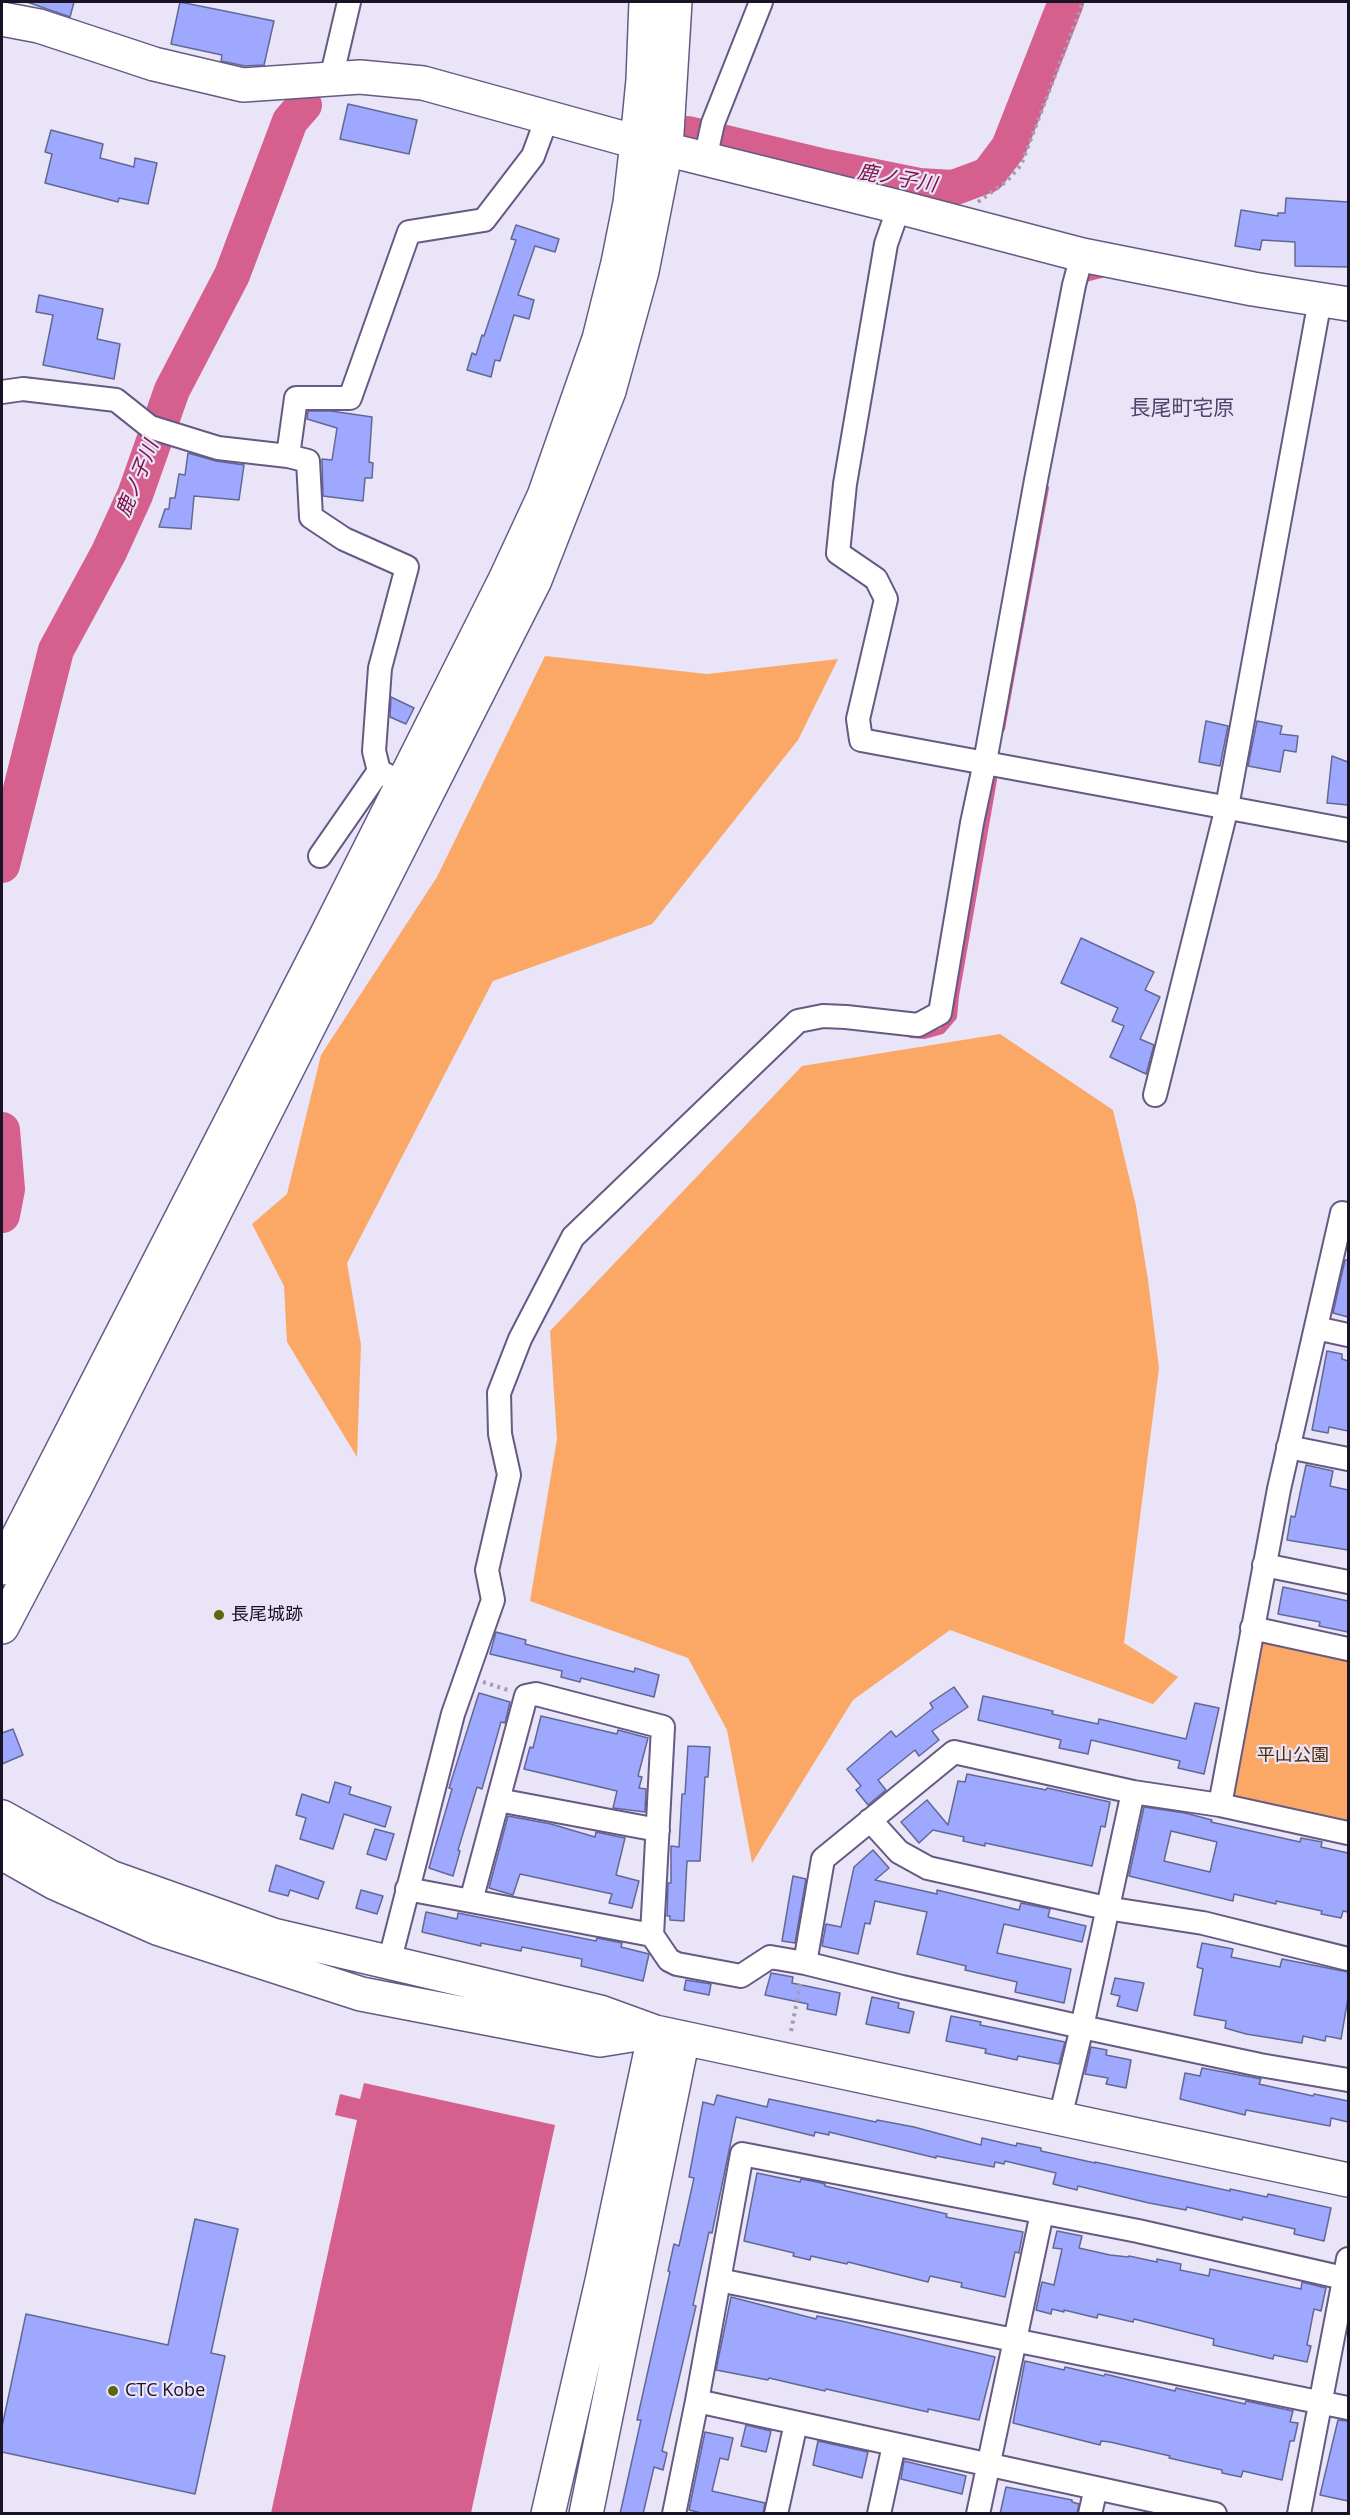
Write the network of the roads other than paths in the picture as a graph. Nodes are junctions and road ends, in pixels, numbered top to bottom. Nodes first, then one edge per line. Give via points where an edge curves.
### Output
1 (349, 2) edge
2 (646, 2) edge
3 (675, 2) edge
4 (761, 2) edge
5 (2, 19) edge
6 (331, 79) junction
7 (547, 118) junction
8 (652, 145) junction
9 (706, 152) junction
10 (899, 207) junction
11 (1082, 255) junction
12 (1334, 302) edge
13 (2, 392) edge
14 (288, 456) junction
15 (985, 762) junction
16 (402, 783) junction
17 (1227, 807) junction
18 (1348, 830) edge
19 (320, 856) dead end
20 (1155, 1095) dead end
21 (1348, 1214) edge
22 (1316, 1328) junction
23 (1348, 1335) edge
24 (1288, 1447) junction
25 (1348, 1459) edge
26 (1264, 1565) junction
27 (2, 1568) edge
28 (1348, 1582) edge
29 (2, 1627) edge
30 (1252, 1628) junction
31 (1348, 1648) edge
32 (1133, 1792) junction
33 (498, 1800) junction
34 (1220, 1805) junction
35 (2, 1817) edge
36 (870, 1820) junction
37 (658, 1830) junction
38 (1348, 1833) edge
39 (2, 1853) edge
40 (407, 1889) junction
41 (471, 1901) junction
42 (1106, 1908) junction
43 (652, 1935) junction
44 (1348, 1959) edge
45 (389, 1963) junction
46 (805, 1963) junction
47 (1082, 2027) junction
48 (669, 2035) junction
49 (1348, 2080) edge
50 (1060, 2118) junction
51 (1348, 2180) edge
52 (1042, 2213) junction
53 (1347, 2272) edge
54 (719, 2280) junction
55 (1014, 2340) junction
56 (697, 2401) junction
57 (1320, 2402) junction
58 (1348, 2408) edge
59 (796, 2423) junction
60 (894, 2445) junction
61 (987, 2465) junction
62 (1095, 2488) junction
63 (1200, 2512) edge
64 (548, 2514) edge
65 (586, 2514) edge
66 (674, 2514) edge
67 (776, 2514) edge
68 (879, 2514) edge
69 (978, 2514) edge
70 (1090, 2514) edge
71 (1299, 2514) edge

1 - 6 street
2 - 8 street
3 - 8 street
4 - 9 street via 712,123
5 - 6 street via 39,26 154,64 243,85
6 - 7 street via 360,77 423,83
7 - 8 street
7 - 14 street via 533,156 484,220 409,232 350,398 296,398
8 - 9 street
8 - 16 street via 630,203 599,339 544,496
9 - 10 street
10 - 11 street
10 - 15 street via 886,244 844,484 838,553 876,579 886,599 858,719 861,740
11 - 12 street
11 - 15 street
12 - 17 street
13 - 14 street via 23,389 116,400 150,427 218,448
14 - 16 street via 308,461 311,517 344,539 406,567 380,668 374,751
15 - 17 street
15 - 40 street via 939,1013 918,1025 835,1016 798,1021 573,1237 520,1339 499,1394 500,1434 509,1474 487,1570 493,1599 453,1714
16 - 19 street
16 - 27 street
16 - 29 street via 79,1480
17 - 18 street
17 - 20 street
21 - 22 street via 1342,1213
22 - 23 street
22 - 24 street
24 - 25 street
24 - 26 street
26 - 28 street
26 - 30 street
30 - 31 street
30 - 34 street
32 - 34 street
32 - 36 street via 954,1752
32 - 42 street
33 - 37 street
33 - 37 street via 526,1696 536,1694 663,1727
33 - 41 street
34 - 38 street
35 - 45 street via 110,1877 273,1935
36 - 42 street via 900,1852 928,1868
36 - 46 street via 823,1859
37 - 43 street
39 - 48 street via 55,1883 158,1928 361,1994 600,2040
40 - 41 street
40 - 45 street
41 - 43 street
42 - 44 street via 1203,1923
42 - 47 street
43 - 46 street via 677,1965 741,1977 770,1957
45 - 48 street via 600,2012
46 - 47 street
47 - 49 street
47 - 50 street
48 - 50 street
48 - 64 street via 602,2281
48 - 65 street
50 - 51 street
52 - 53 street
52 - 54 street via 742,2154
52 - 55 street
53 - 57 street
54 - 55 street
54 - 56 street
55 - 57 street
55 - 61 street
56 - 59 street
56 - 66 street
57 - 58 street
57 - 71 street
59 - 60 street
59 - 67 street
60 - 61 street
60 - 68 street
61 - 62 street
61 - 69 street
62 - 63 street
62 - 70 street

